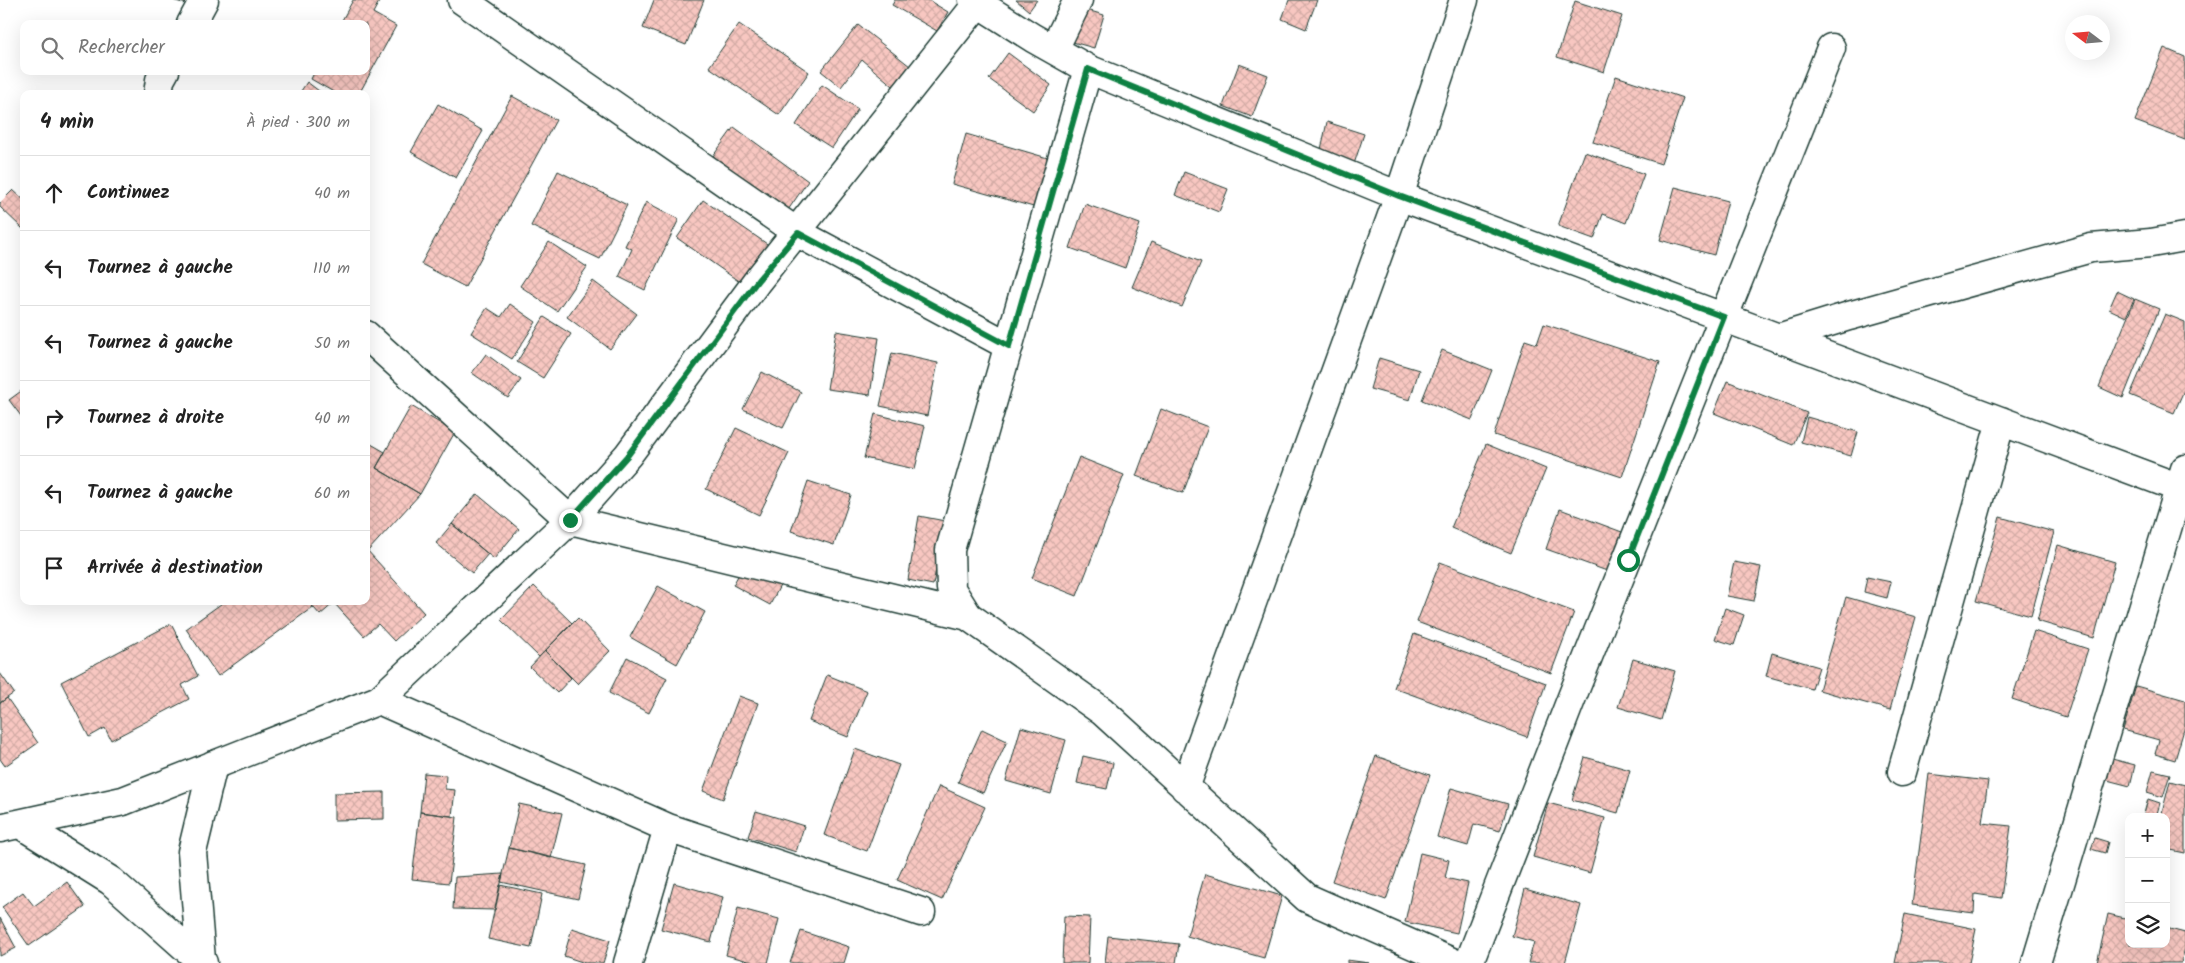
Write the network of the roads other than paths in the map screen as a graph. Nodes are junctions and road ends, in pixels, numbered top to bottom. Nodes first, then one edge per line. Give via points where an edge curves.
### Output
1 (204, 0) edge
2 (462, 0) edge
3 (1078, 0) edge
4 (1464, 0) edge
5 (976, 2) edge
6 (193, 20) edge
7 (1831, 48) dead end
8 (1054, 50) junction
9 (1088, 69) junction
10 (163, 75) edge
11 (159, 90) edge
12 (1399, 196) junction
13 (798, 233) junction
14 (2185, 237) edge
15 (1724, 317) junction
16 (1778, 338) junction
17 (370, 339) edge
18 (1009, 346) junction
19 (2002, 421) junction
20 (2183, 482) edge
21 (570, 520) junction
22 (968, 616) junction
23 (379, 700) junction
24 (213, 765) junction
25 (1902, 772) dead end
26 (1185, 788) junction
27 (10, 826) edge
28 (668, 828) junction
29 (921, 912) dead end
30 (202, 961) edge
31 (628, 963) edge
32 (1454, 963) edge
33 (1469, 963) edge
34 (2036, 963) edge

1 - 6 street
2 - 13 street
3 - 8 street
4 - 12 street
5 - 8 street
5 - 13 street
7 - 15 street
8 - 9 street
9 - 12 street
9 - 18 street
10 - 11 street
12 - 15 street
12 - 26 street
13 - 18 street
13 - 21 street via 758,280 628,455
14 - 16 street via 2091,248
15 - 16 street
15 - 33 street
16 - 19 street
17 - 21 street
18 - 22 street via 950,550 950,589
19 - 20 street
19 - 25 street
20 - 34 street
21 - 22 street
21 - 23 street
22 - 26 street via 1102,711
23 - 24 street
23 - 28 street
24 - 27 street via 123,802
24 - 30 street via 192,852
26 - 32 street via 1307,898
27 - 30 street via 111,881
28 - 29 street
28 - 31 street

